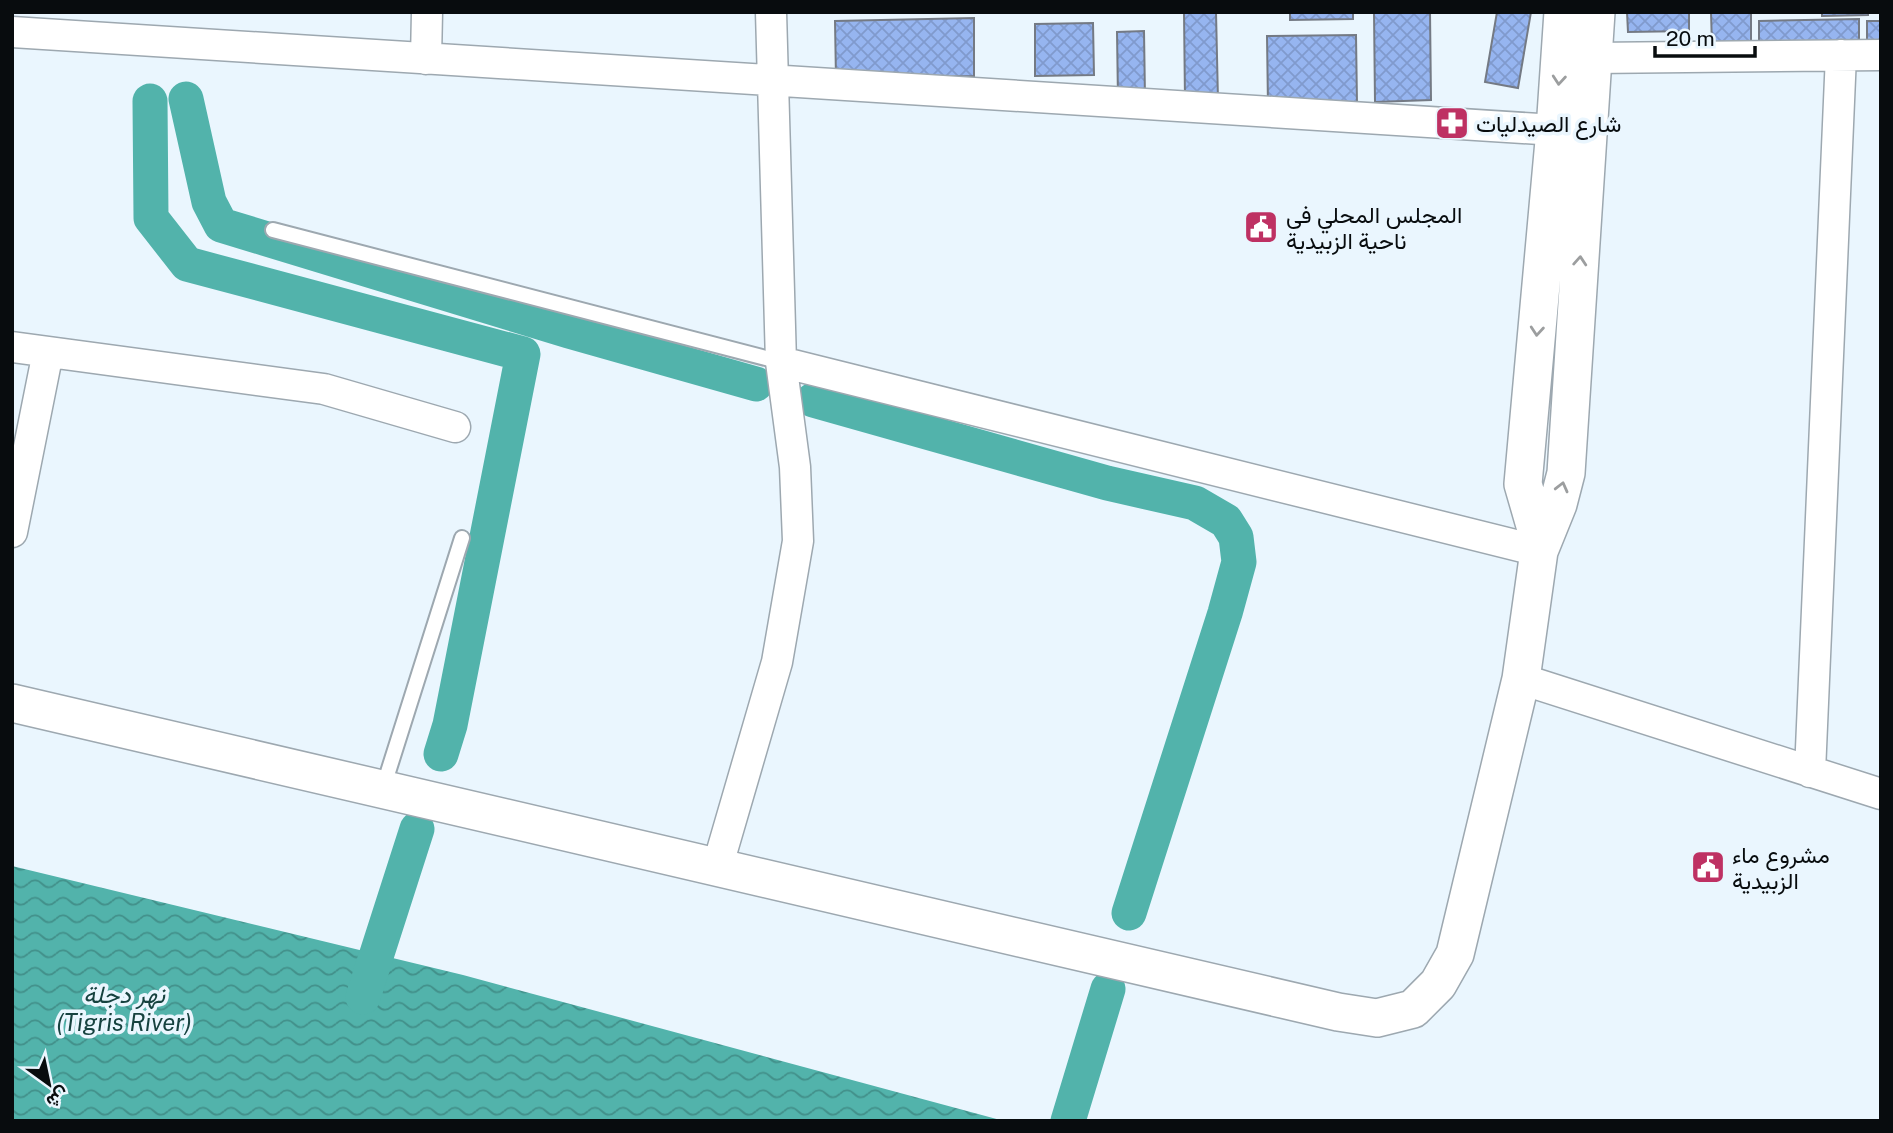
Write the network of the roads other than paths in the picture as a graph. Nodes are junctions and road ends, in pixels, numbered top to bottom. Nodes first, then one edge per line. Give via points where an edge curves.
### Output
1 (427, 12) edge
2 (771, 12) edge
3 (1563, 12) edge
4 (1596, 12) edge
5 (12, 32) edge
6 (1841, 55) junction
7 (1881, 55) edge
8 (426, 58) junction
9 (1593, 58) junction
10 (774, 80) junction
11 (1555, 130) junction
12 (273, 230) dead end
13 (12, 347) edge
14 (48, 352) junction
15 (780, 362) junction
16 (456, 427) dead end
17 (12, 533) edge
18 (462, 538) dead end
19 (1539, 551) junction
20 (1521, 679) junction
21 (12, 704) edge
22 (1810, 772) junction
23 (383, 790) junction
24 (1881, 794) edge
25 (718, 868) junction

1 - 8 street
2 - 10 street
3 -> 11 street
4 - 9 street
5 - 8 street
6 - 7 street
6 - 9 street
6 - 22 street
8 - 10 street
19 -> 9 street via 1566,472
10 - 11 street
10 - 15 street
11 -> 19 street via 1523,484
12 - 15 lane
13 - 14 street
14 - 16 street via 324,389
14 - 17 street
15 - 19 street
15 - 25 street via 795,467 799,541 777,662
18 - 23 lane
19 - 20 street
20 - 22 street
20 - 25 street via 1455,954 1438,984 1413,1009 1377,1018
21 - 23 street
22 - 24 street
23 - 25 street

